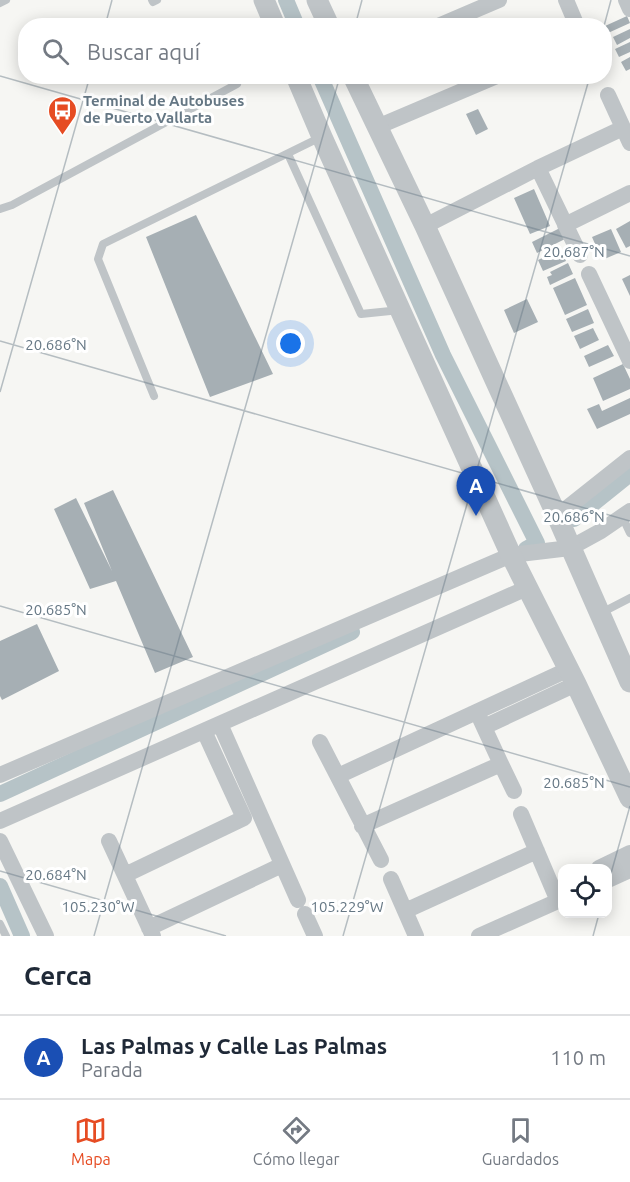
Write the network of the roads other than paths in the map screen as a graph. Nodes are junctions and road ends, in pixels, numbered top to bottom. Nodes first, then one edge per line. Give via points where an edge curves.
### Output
1 (6, 0) edge
2 (152, 0) edge
3 (157, 0) edge
4 (264, 0) edge
5 (317, 0) edge
6 (499, 0) edge
7 (566, 0) edge
8 (626, 0) edge
9 (0, 3) edge
10 (630, 9) edge
11 (272, 18) edge
12 (325, 18) edge
13 (471, 18) edge
14 (574, 18) edge
15 (237, 84) dead end
16 (299, 84) edge
17 (357, 84) edge
18 (477, 84) edge
19 (608, 95) dead end
20 (376, 127) junction
21 (626, 136) edge
22 (322, 137) junction
23 (288, 154) junction
24 (538, 168) junction
25 (630, 194) edge
26 (0, 210) edge
27 (565, 225) junction
28 (425, 226) junction
29 (580, 255) dead end
30 (589, 274) dead end
31 (400, 310) junction
32 (630, 362) edge
33 (154, 396) dead end
34 (630, 458) edge
35 (626, 513) edge
36 (557, 516) junction
37 (630, 533) edge
38 (570, 548) junction
39 (511, 555) junction
40 (527, 588) junction
41 (630, 598) edge
42 (600, 614) junction
43 (572, 677) junction
44 (630, 682) edge
45 (481, 719) junction
46 (212, 727) junction
47 (320, 742) dead end
48 (501, 764) junction
49 (0, 775) edge
50 (339, 776) junction
51 (514, 791) dead end
52 (630, 798) edge
53 (521, 814) dead end
54 (0, 822) edge
55 (362, 826) junction
56 (0, 841) edge
57 (109, 841) dead end
58 (537, 851) junction
59 (630, 853) edge
60 (381, 860) dead end
61 (607, 864) edge
62 (282, 865) junction
63 (630, 870) edge
64 (124, 875) junction
65 (612, 878) edge
66 (391, 879) dead end
67 (558, 892) edge
68 (558, 895) edge
69 (405, 911) junction
70 (0, 924) edge
71 (151, 932) edge
72 (6, 936) edge
73 (46, 936) edge
74 (315, 936) edge
75 (416, 936) edge
76 (479, 936) edge

1 - 9 lane
2 - 3 lane
4 - 11 street
5 - 12 street
6 - 13 street
7 - 14 street
8 - 10 street
15 - 26 lane
16 - 22 street
17 - 20 street
18 - 20 street
19 - 21 street
20 - 28 street
21 - 24 street
22 - 23 lane
22 - 31 street
23 - 31 lane via 361,314
23 - 33 lane via 103,244 98,259
24 - 27 street
24 - 28 street
25 - 27 street
27 - 29 street
28 - 36 street
30 - 32 street
31 - 39 street
34 - 36 street
35 - 37 lane
35 - 38 street
36 - 38 street
38 - 39 street
38 - 42 street
39 - 40 street
39 - 49 street
40 - 43 street
40 - 46 street
41 - 42 lane
42 - 44 street
43 - 45 street
43 - 52 street
45 - 48 street
45 - 50 street
46 - 54 street
46 - 62 street
46 - 64 street via 244,818
47 - 50 street
48 - 51 street
48 - 55 street
50 - 55 street
53 - 58 street
55 - 60 street
56 - 73 street
57 - 64 street
58 - 67 street
58 - 69 street
59 - 61 street
62 - 71 street
62 - 74 street
63 - 65 street
64 - 71 street
66 - 69 street
68 - 76 street
69 - 75 street
70 - 72 lane

